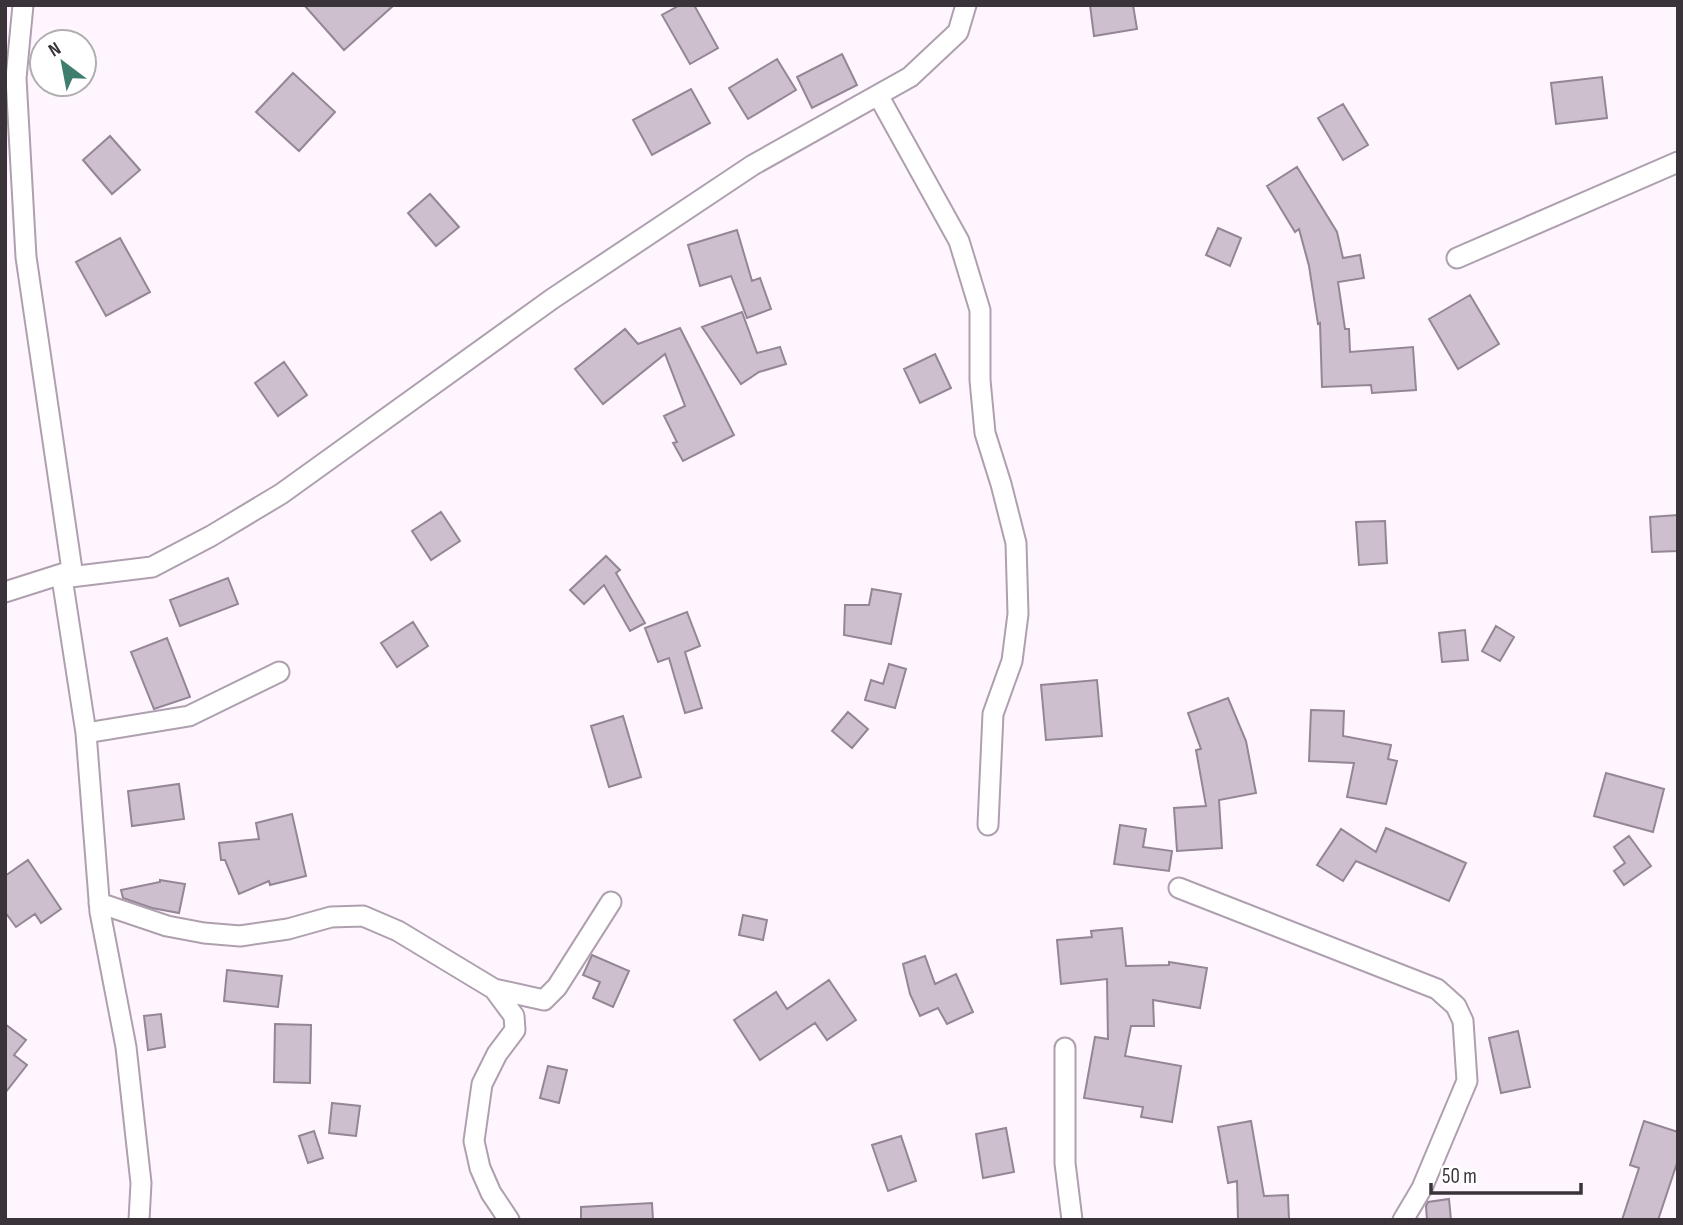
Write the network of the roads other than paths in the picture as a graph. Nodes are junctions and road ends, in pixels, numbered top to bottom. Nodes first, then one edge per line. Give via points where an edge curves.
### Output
1 (23, 5) edge
2 (966, 5) edge
3 (878, 95) junction
4 (1678, 162) edge
5 (1457, 258) dead end
6 (67, 574) junction
7 (5, 592) edge
8 (279, 673) dead end
9 (86, 733) junction
10 (988, 825) dead end
11 (1179, 888) dead end
12 (611, 902) dead end
13 (99, 903) junction
14 (494, 989) junction
15 (1065, 1048) dead end
16 (139, 1220) edge
17 (509, 1220) edge
18 (1072, 1220) edge
19 (1403, 1220) edge

1 - 6 street via 16,78 26,257
2 - 3 street via 958,32 910,77
3 - 6 street via 752,165 552,299 281,494 211,536 152,567
3 - 10 street via 959,241 980,310 985,433 1016,543 1018,614 1012,661 993,714
4 - 5 street
6 - 7 street
6 - 9 street
8 - 9 street via 189,716
9 - 13 street
11 - 19 street via 1437,989 1456,1006 1463,1021 1467,1081 1422,1188
12 - 14 street via 557,988 544,1000
13 - 14 street via 167,926 240,936 331,917 363,916 398,931
13 - 16 street via 126,1047 141,1183
14 - 17 street via 514,1016 515,1030 496,1054 482,1084 474,1141 491,1193
15 - 18 street via 1064,1136

